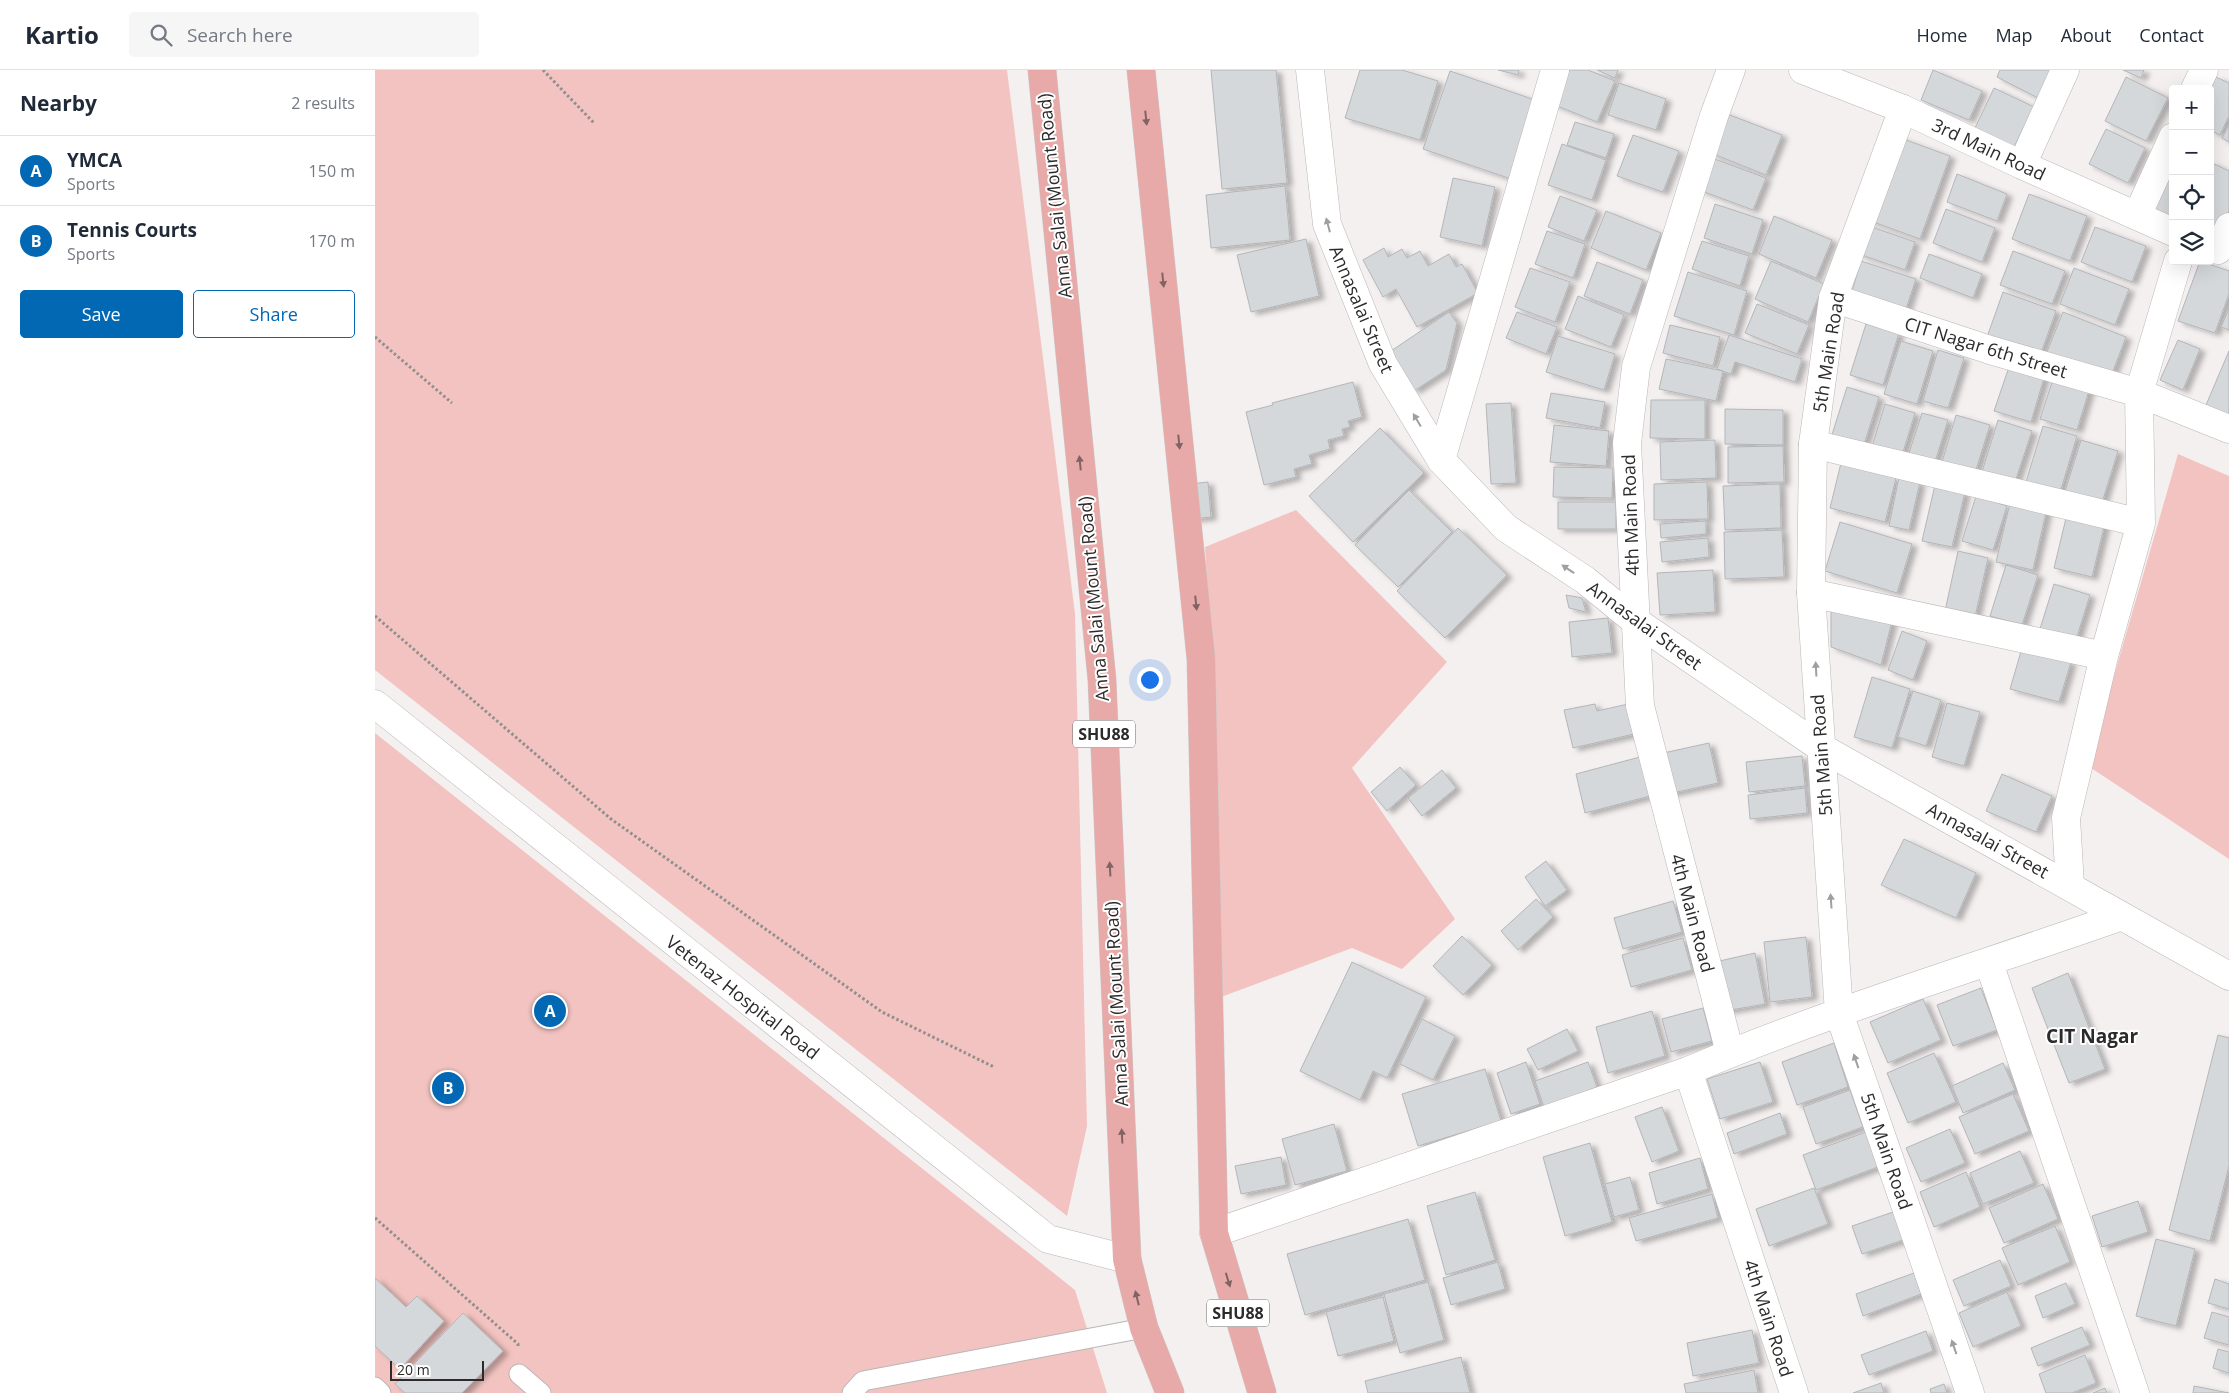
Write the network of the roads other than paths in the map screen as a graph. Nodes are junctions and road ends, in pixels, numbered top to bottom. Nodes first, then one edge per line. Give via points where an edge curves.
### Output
1 (1042, 70) edge
2 (1141, 70) edge
3 (1309, 70) edge
4 (1555, 70) edge
5 (1731, 70) edge
6 (1803, 70) edge
7 (2065, 70) edge
8 (2204, 70) edge
9 (2197, 85) edge
10 (1903, 108) junction
11 (2169, 147) edge
12 (2022, 165) junction
13 (2137, 216) junction
14 (2169, 230) edge
15 (2177, 265) edge
16 (1833, 298) junction
17 (2139, 393) junction
18 (2229, 429) edge
19 (1813, 444) junction
20 (1441, 460) junction
21 (2141, 523) junction
22 (1811, 593) junction
23 (1634, 620) junction
24 (2104, 656) junction
25 (375, 704) edge
26 (1820, 747) junction
27 (2070, 886) junction
28 (2122, 916) junction
29 (1989, 963) junction
30 (2229, 976) edge
31 (1839, 1013) junction
32 (1729, 1054) junction
33 (1688, 1071) junction
34 (1214, 1234) junction
35 (1127, 1259) junction
36 (1144, 1328) junction
37 (519, 1374) road end
38 (375, 1387) edge
39 (381, 1393) edge
40 (541, 1393) edge
41 (852, 1393) edge
42 (1170, 1393) edge
43 (1262, 1393) edge
44 (1794, 1393) edge
45 (1970, 1393) edge
46 (2135, 1393) edge

35 -> 1 main road, Anna Salai (Mount Road) / SHU88 via 1101,680
2 -> 34 main road, SHU88 via 1201,659
20 -> 3 street, Annasalai Street via 1383,364 1327,224
4 - 20 street
5 - 23 street, 4th Main Road via 1636,367 1627,443
6 - 10 street, 3rd Main Road
7 - 12 street
8 - 9 street
10 - 12 street, 3rd Main Road
10 - 16 street, 5th Main Road
11 - 13 street
12 - 13 street, 3rd Main Road
13 - 14 street, 3rd Main Road
15 - 17 street
16 - 17 street, CIT Nagar 6th Street via 1990,350
16 - 19 street, 5th Main Road
17 - 18 street, CIT Nagar 6th Street
17 - 21 street
19 - 21 street
19 - 22 street, 5th Main Road
23 -> 20 street, Annasalai Street via 1585,580 1506,528
21 - 24 street
22 - 24 street
26 -> 22 street, 5th Main Road
23 - 26 street, Annasalai Street
23 - 32 street, 4th Main Road via 1639,706
24 - 27 street via 2066,818
25 - 35 street, Vetenaz Hospital Road via 1048,1239
26 - 27 street, Annasalai Street
31 -> 26 street, 5th Main Road
27 - 28 street, Annasalai Street
28 - 29 street
28 - 30 street, Annasalai Street
29 - 31 street
29 - 46 street
31 - 32 street
45 -> 31 street, 5th Main Road
32 - 33 street
33 - 34 street
33 - 44 street, 4th Main Road
34 -> 43 main road, SHU88
36 -> 35 main road, Anna Salai (Mount Road) / SHU88
36 - 41 lane via 863,1381
36 - 42 main road, Anna Salai (Mount Road) / SHU88
37 - 40 lane
38 - 39 lane

